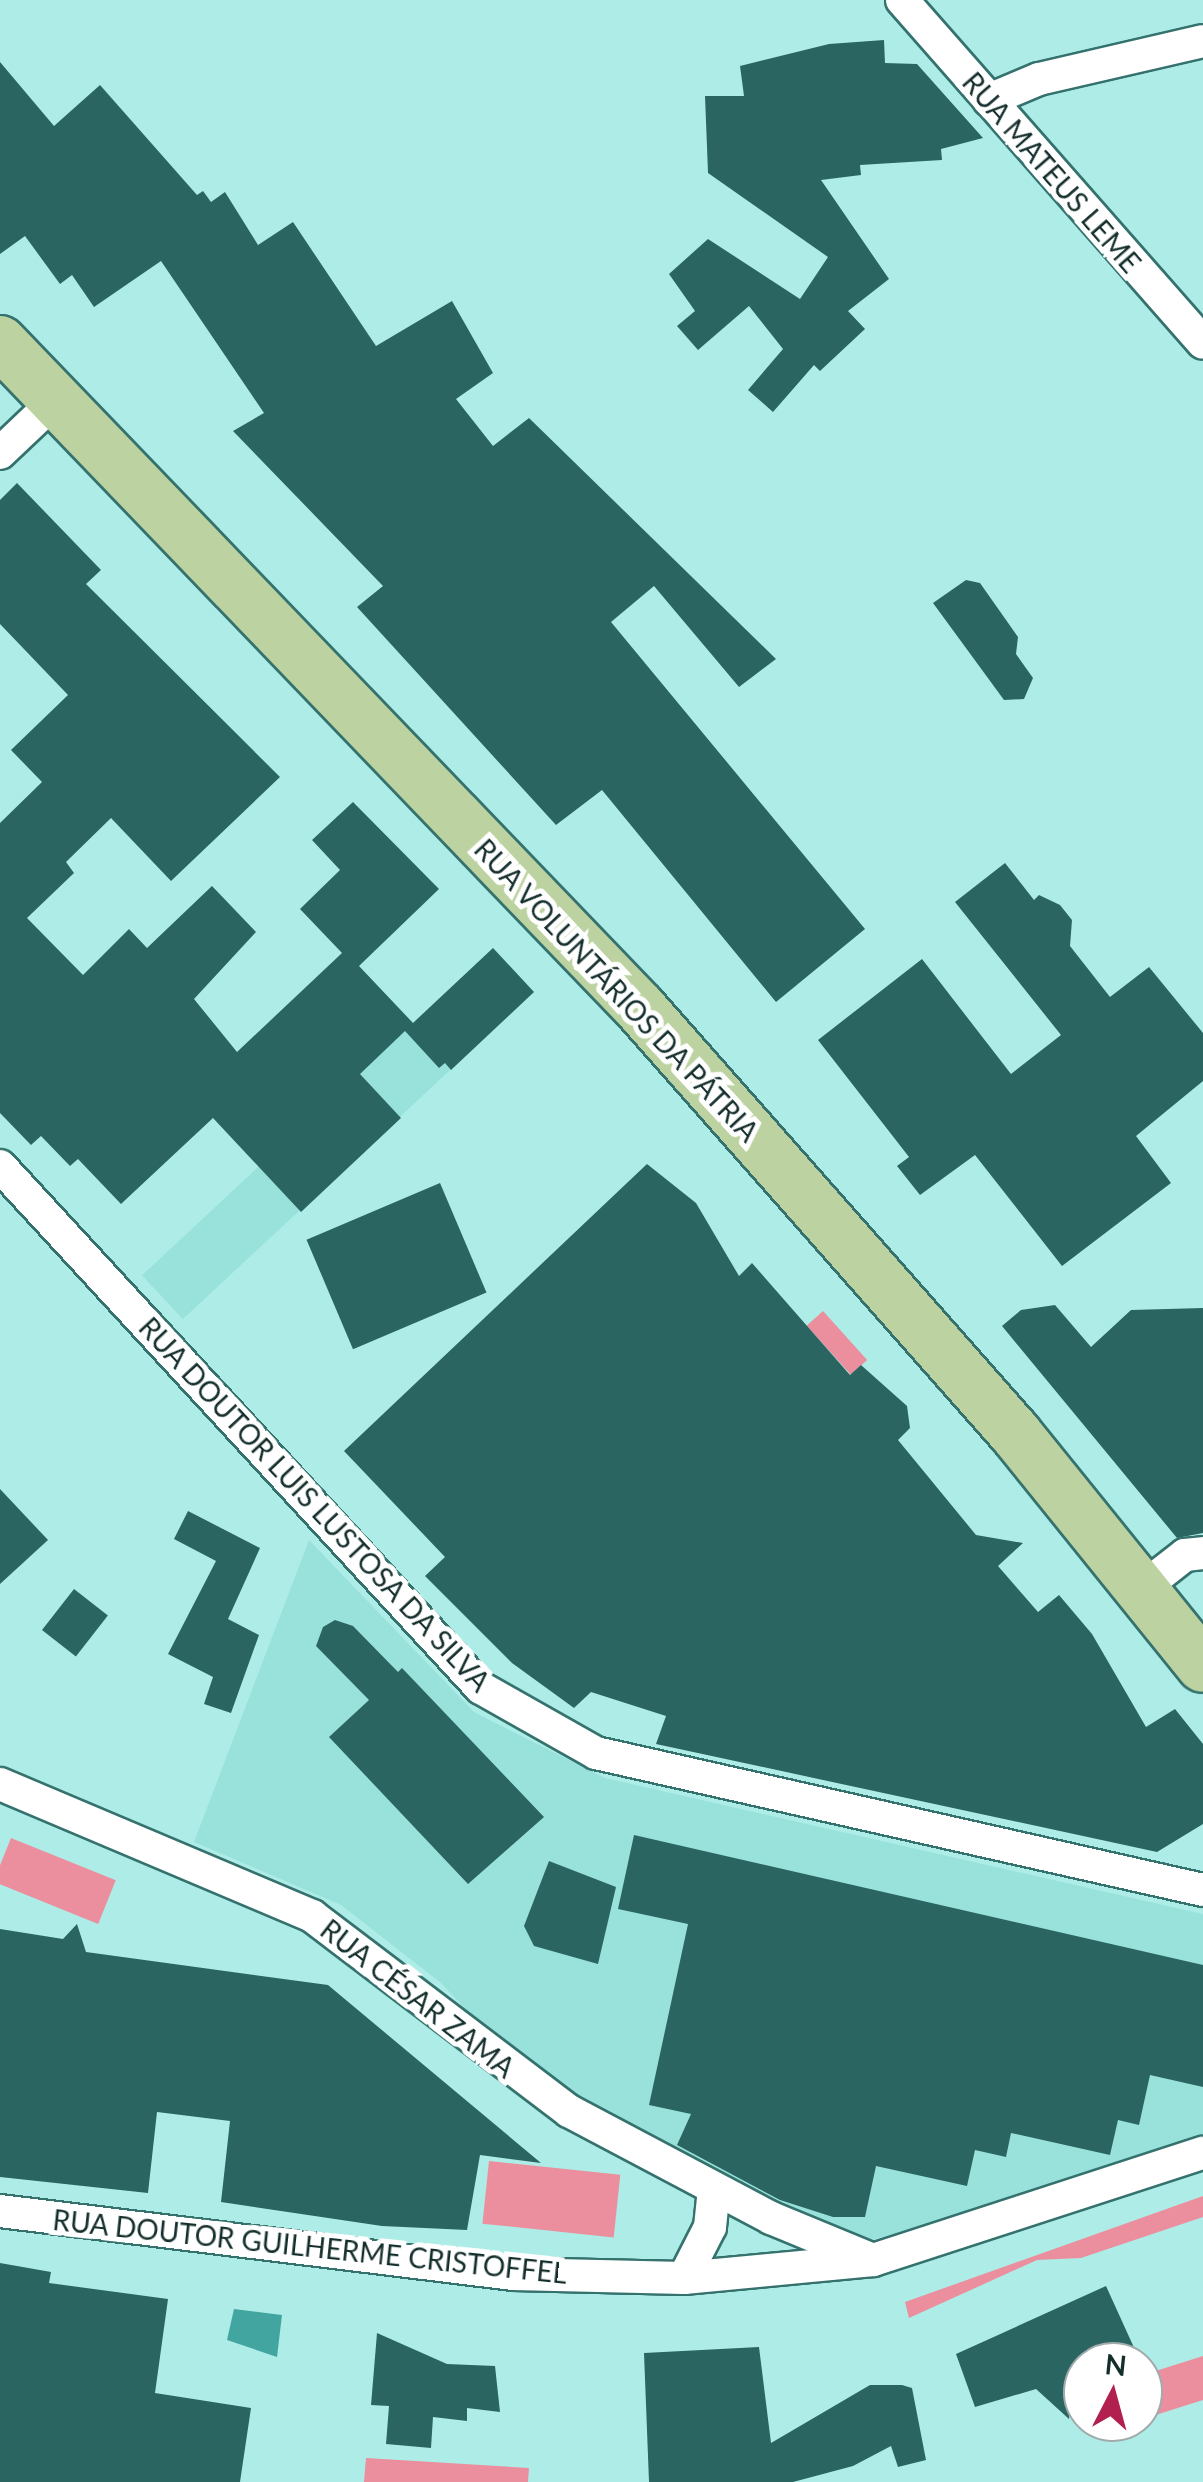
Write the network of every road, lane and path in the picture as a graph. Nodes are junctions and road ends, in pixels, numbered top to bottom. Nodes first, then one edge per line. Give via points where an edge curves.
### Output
1 (902, 0) edge
2 (1203, 42) edge
3 (989, 100) junction
4 (1203, 299) edge
5 (1165, 300) junction
6 (0, 342) edge
7 (1203, 343) edge
8 (57, 399) junction
9 (0, 453) edge
10 (0, 1166) edge
11 (1203, 1553) edge
12 (1140, 1590) junction
13 (1203, 1666) edge
14 (0, 1784) edge
15 (1203, 1890) edge
16 (1203, 2153) edge
17 (714, 2190) junction
18 (0, 2211) edge
19 (873, 2260) junction
20 (684, 2278) junction

1 - 3 street, RUA MATEUS LEME
2 - 3 street via 1039,78
3 - 5 street, RUA MATEUS LEME
4 - 5 street
5 - 7 street, RUA MATEUS LEME
6 - 8 main road, RUA VOLUNTÁRIOS DA PÁTRIA
8 - 9 street
8 - 12 main road, RUA VOLUNTÁRIOS DA PÁTRIA via 640,1008 1015,1432
10 - 15 street, RUA DOUTOR LUIS LUSTOSA DA SILVA via 481,1688 596,1753
11 - 12 street via 1185,1554
12 - 13 main road, RUA VOLUNTÁRIOS DA PÁTRIA
14 - 17 street, RUA CÉSAR ZAMA via 312,1916 569,2111
16 - 19 street, RUA DOUTOR GUILHERME CRISTOFFEL
17 - 19 street, RUA CÉSAR ZAMA
17 - 20 street via 710,2227
18 - 20 street, RUA DOUTOR GUILHERME CRISTOFFEL via 513,2274
19 - 20 street, RUA DOUTOR GUILHERME CRISTOFFEL

